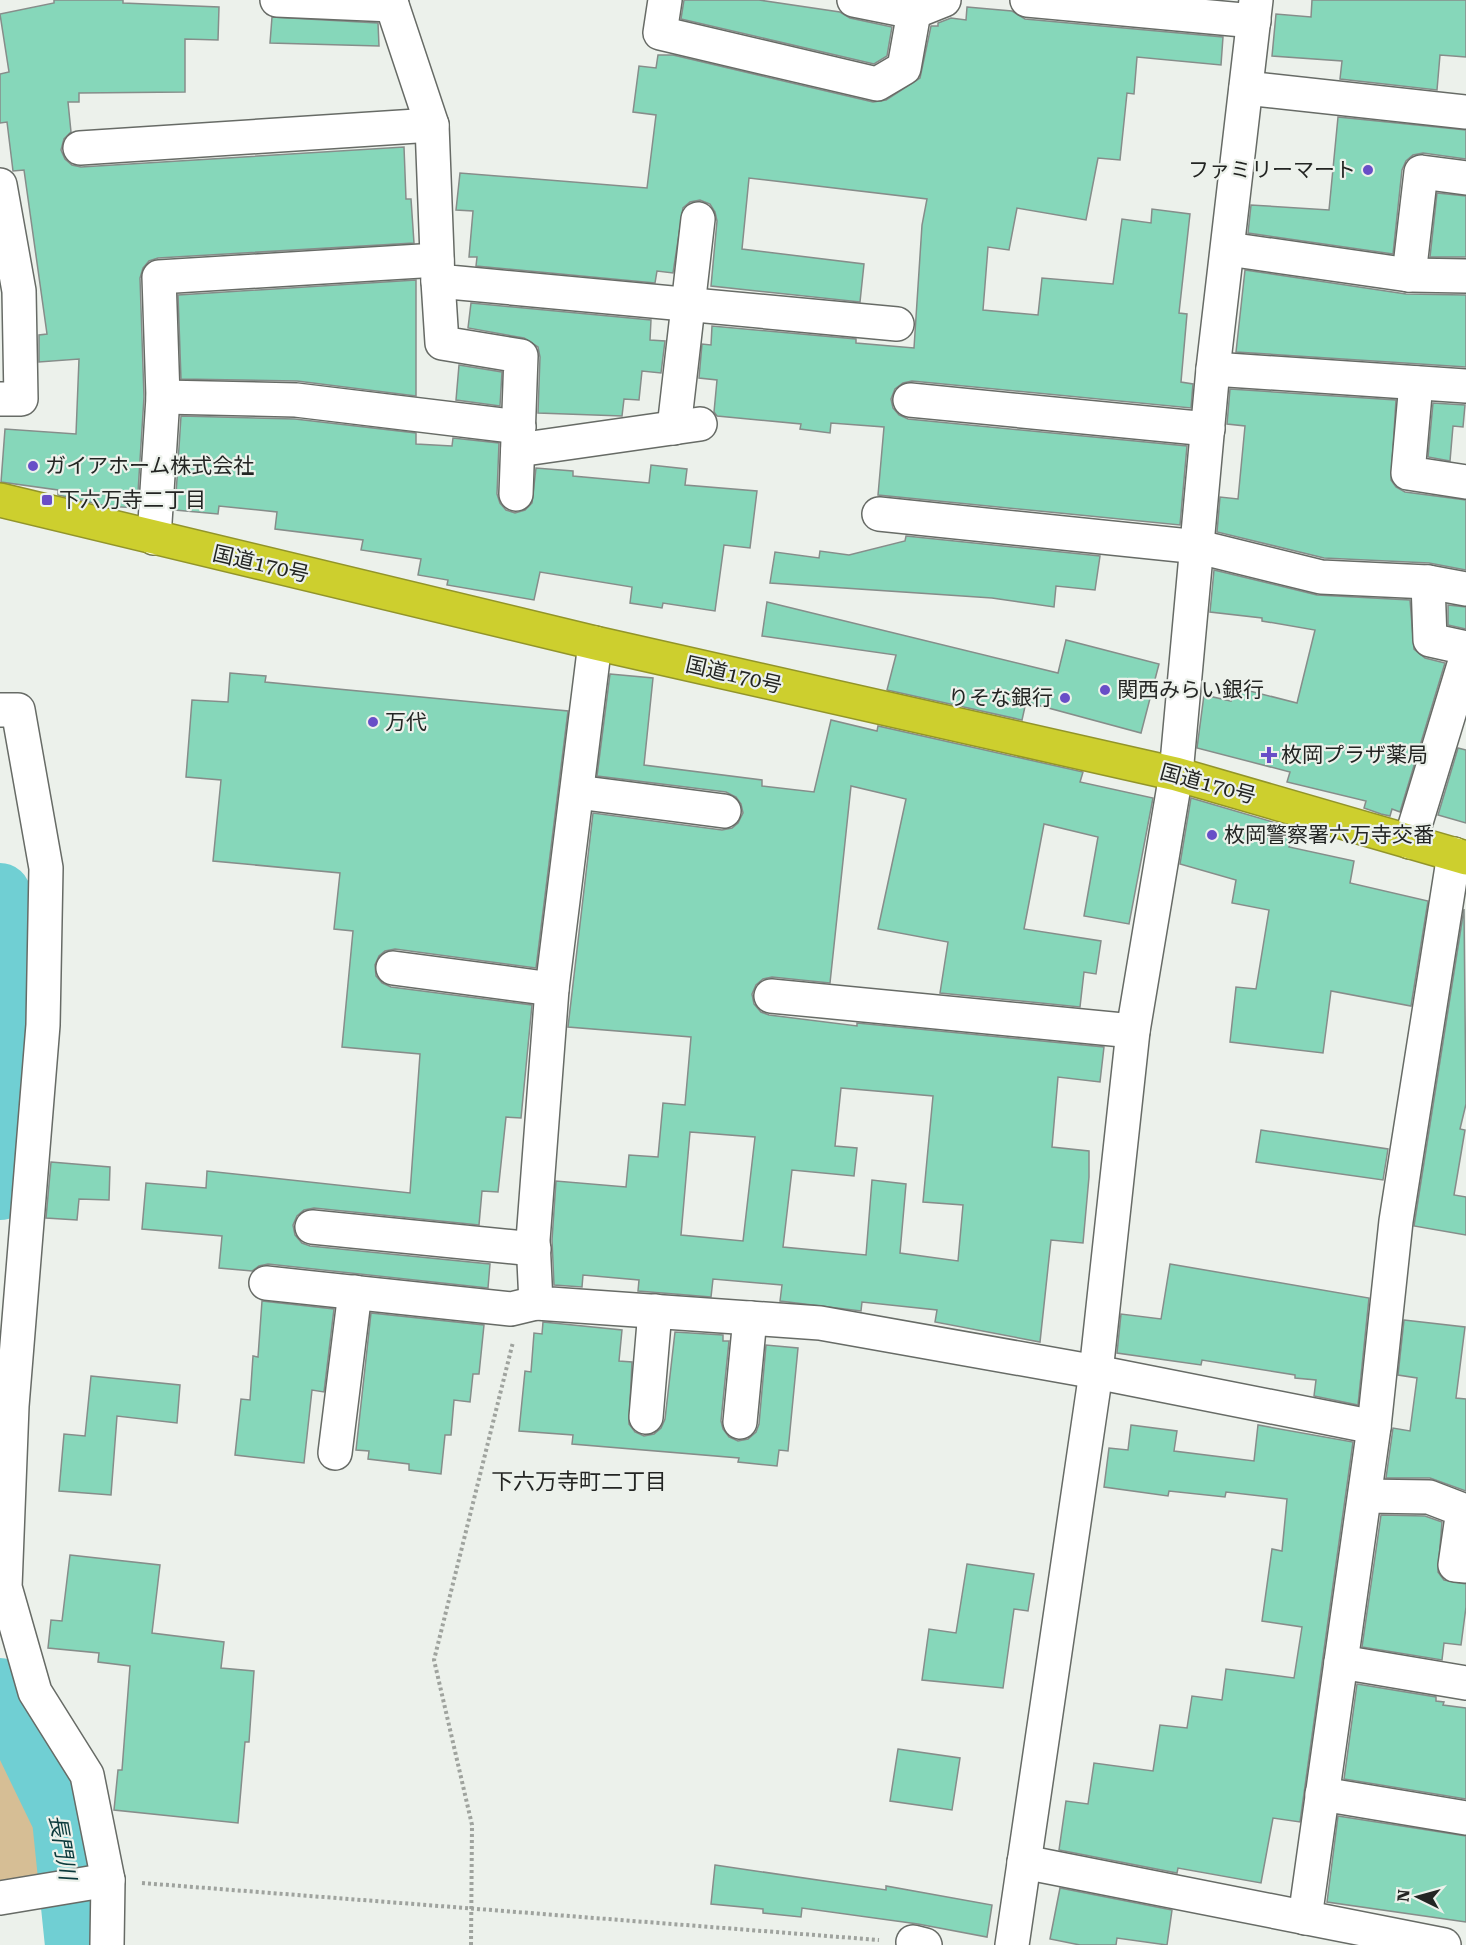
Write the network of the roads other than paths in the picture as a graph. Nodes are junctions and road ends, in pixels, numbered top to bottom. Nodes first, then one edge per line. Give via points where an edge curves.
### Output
1 (276, 0) edge
2 (665, 0) edge
3 (854, 0) edge
4 (944, 0) edge
5 (1027, 0) edge
6 (391, 2) edge
7 (1255, 10) edge
8 (914, 12) junction
9 (1246, 88) junction
10 (1466, 112) edge
11 (432, 125) junction
12 (81, 148) dead end
13 (1466, 178) edge
14 (0, 184) edge
15 (698, 219) dead end
16 (1228, 249) junction
17 (438, 270) junction
18 (1409, 275) junction
19 (1466, 276) edge
20 (688, 304) junction
21 (897, 324) dead end
22 (1214, 369) junction
23 (1416, 383) junction
24 (1466, 386) edge
25 (163, 397) junction
26 (0, 399) edge
27 (910, 400) dead end
28 (1208, 429) junction
29 (518, 439) junction
30 (1466, 482) edge
31 (516, 494) dead end
32 (0, 500) edge
33 (879, 514) dead end
34 (153, 538) junction
35 (1198, 547) junction
36 (1428, 582) junction
37 (1466, 590) edge
38 (595, 644) junction
39 (1466, 648) edge
40 (1466, 658) edge
41 (9, 710) edge
42 (1176, 774) junction
43 (577, 792) junction
44 (724, 811) dead end
45 (1410, 842) junction
46 (1460, 856) edge
47 (393, 968) dead end
48 (552, 989) junction
49 (771, 996) dead end
50 (1133, 1031) junction
51 (312, 1227) dead end
52 (534, 1249) junction
53 (266, 1283) dead end
54 (356, 1292) junction
55 (536, 1303) junction
56 (654, 1311) junction
57 (750, 1318) junction
58 (1096, 1372) junction
59 (646, 1418) dead end
60 (740, 1422) dead end
61 (1374, 1427) junction
62 (335, 1453) dead end
63 (1365, 1496) junction
64 (1466, 1566) edge
65 (1341, 1662) junction
66 (1466, 1683) edge
67 (1322, 1794) junction
68 (1466, 1818) edge
69 (1024, 1862) junction
70 (108, 1880) junction
71 (0, 1898) edge
72 (1305, 1918) junction
73 (107, 1945) edge
74 (1012, 1945) edge
75 (1444, 1945) edge

1 - 6 street
2 - 8 street via 660,33 878,84 904,68
3 - 8 street
4 - 8 street
5 - 7 street
6 - 11 street
7 - 9 street
9 - 10 street
9 - 16 street
11 - 12 street
11 - 17 street
13 - 18 street via 1421,172
14 - 26 street via 20,291 21,399
15 - 20 street
16 - 18 street
16 - 22 street
17 - 20 street
17 - 25 street via 159,277
17 - 29 street via 442,343 521,356
18 - 19 street
20 - 21 street
20 - 29 street via 687,426
22 - 23 street
22 - 28 street
23 - 24 street
23 - 30 street via 1408,473
25 - 29 street via 296,400
25 - 34 street
27 - 28 street
28 - 35 street
29 - 31 street
32 - 34 highway, 国道170号
33 - 35 street
34 - 38 highway, 国道170号
35 - 36 street via 1321,576
35 - 42 street
36 - 37 street
36 - 39 street via 1430,640
38 - 42 highway, 国道170号
38 - 43 street
40 - 45 street
41 - 70 street via 46,868 43,1025 12,1406 5,1587 34,1692 87,1775
42 - 45 highway, 国道170号
42 - 50 street
43 - 44 street
43 - 48 street
45 - 46 highway, 国道170号
46 - 61 street via 1396,1221
47 - 48 street
48 - 52 street
49 - 50 street
50 - 58 street
51 - 52 street
52 - 55 street
53 - 54 street
54 - 55 street via 511,1309
54 - 62 street
55 - 56 street
56 - 57 street
56 - 59 street
57 - 58 street via 820,1323
57 - 60 street
58 - 61 street
58 - 69 street
61 - 63 street
63 - 64 street via 1429,1497 1463,1510 1455,1565
63 - 65 street
65 - 66 street
65 - 67 street
67 - 68 street
67 - 72 street
69 - 72 street
69 - 74 street
70 - 71 street
70 - 73 street
72 - 75 street

